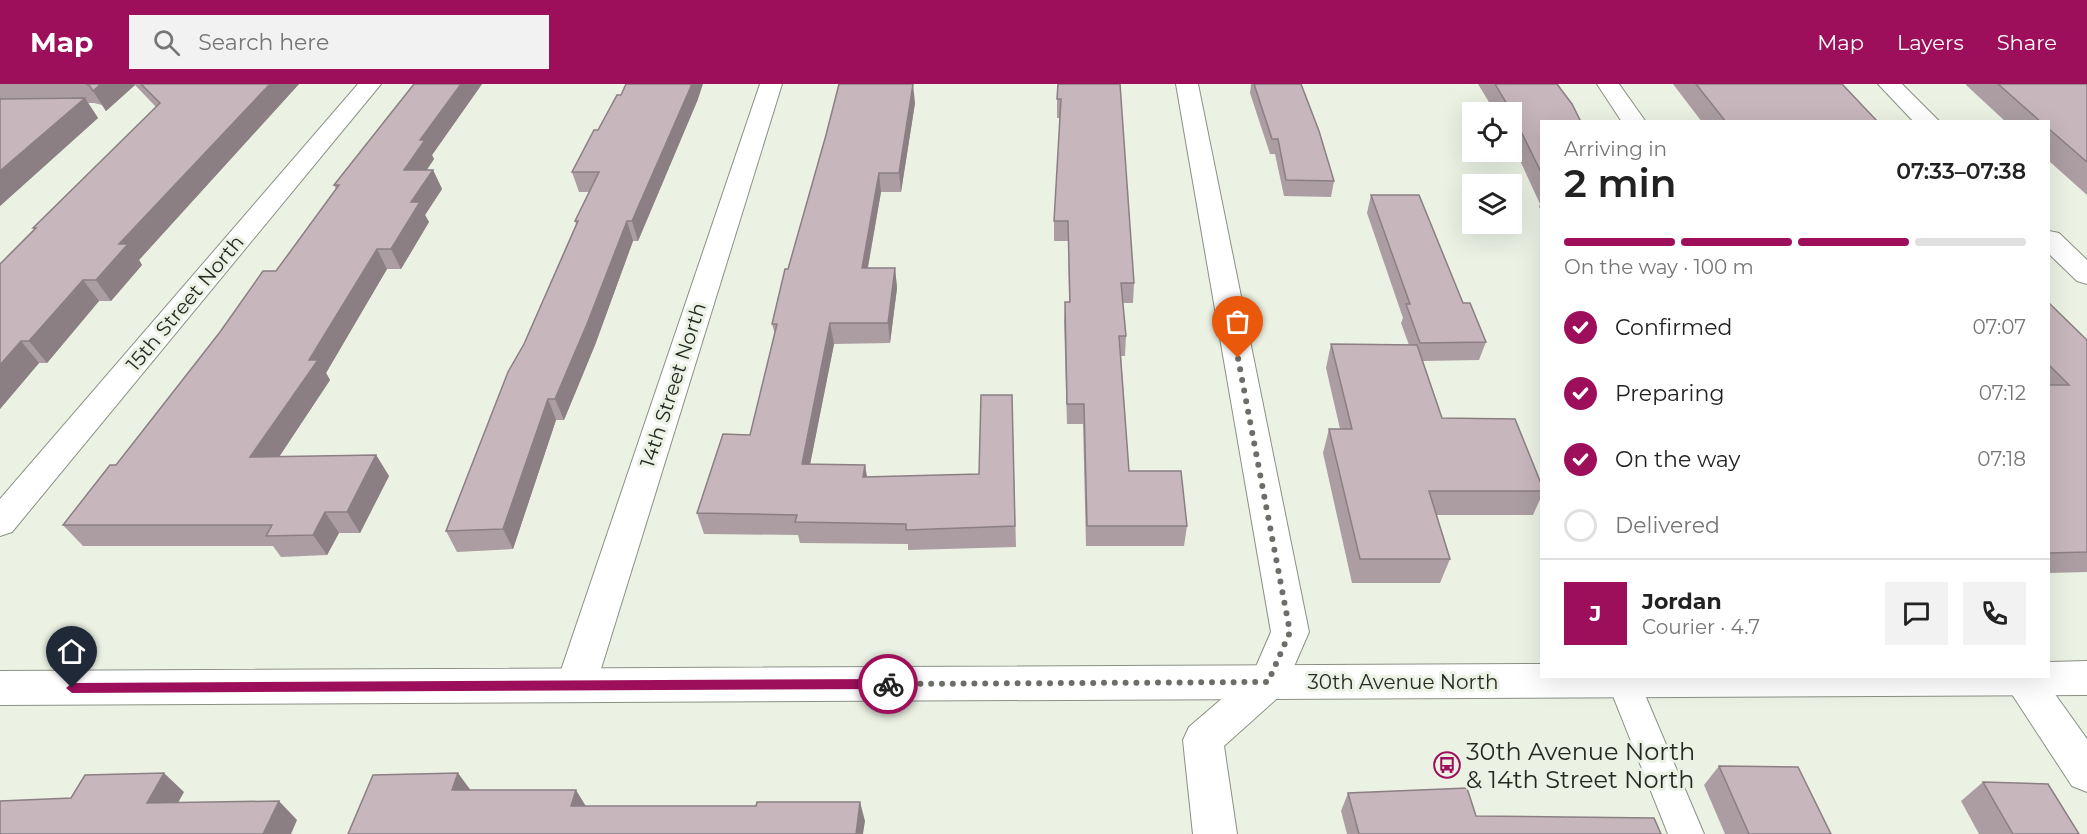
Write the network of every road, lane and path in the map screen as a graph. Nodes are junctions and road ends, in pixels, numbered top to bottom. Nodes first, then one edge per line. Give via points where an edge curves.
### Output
1 (370, 84) edge
2 (771, 84) edge
3 (1187, 84) edge
4 (1608, 84) edge
5 (1889, 84) edge
6 (1633, 120) edge
7 (1926, 120) edge
8 (2050, 239) edge
9 (2087, 275) edge
10 (0, 523) edge
11 (2050, 677) edge
12 (1920, 678) edge
13 (2020, 678) edge
14 (2087, 678) edge
15 (1623, 681) junction
16 (1268, 682) junction
17 (576, 685) junction
18 (0, 688) edge
19 (2087, 773) edge
20 (1215, 834) edge
21 (1686, 834) edge

1 - 10 street, 15th Street North
2 - 17 street, 14th Street North
3 - 16 street via 1290,632
4 - 6 street
5 - 7 street
8 - 9 street
11 - 14 street, 30th Avenue North
12 - 15 street, 30th Avenue North
13 - 19 street
15 - 16 street, 30th Avenue North
15 - 21 lane
16 - 17 street, 30th Avenue North
16 - 20 street via 1203,740
17 - 18 street, 30th Avenue North

